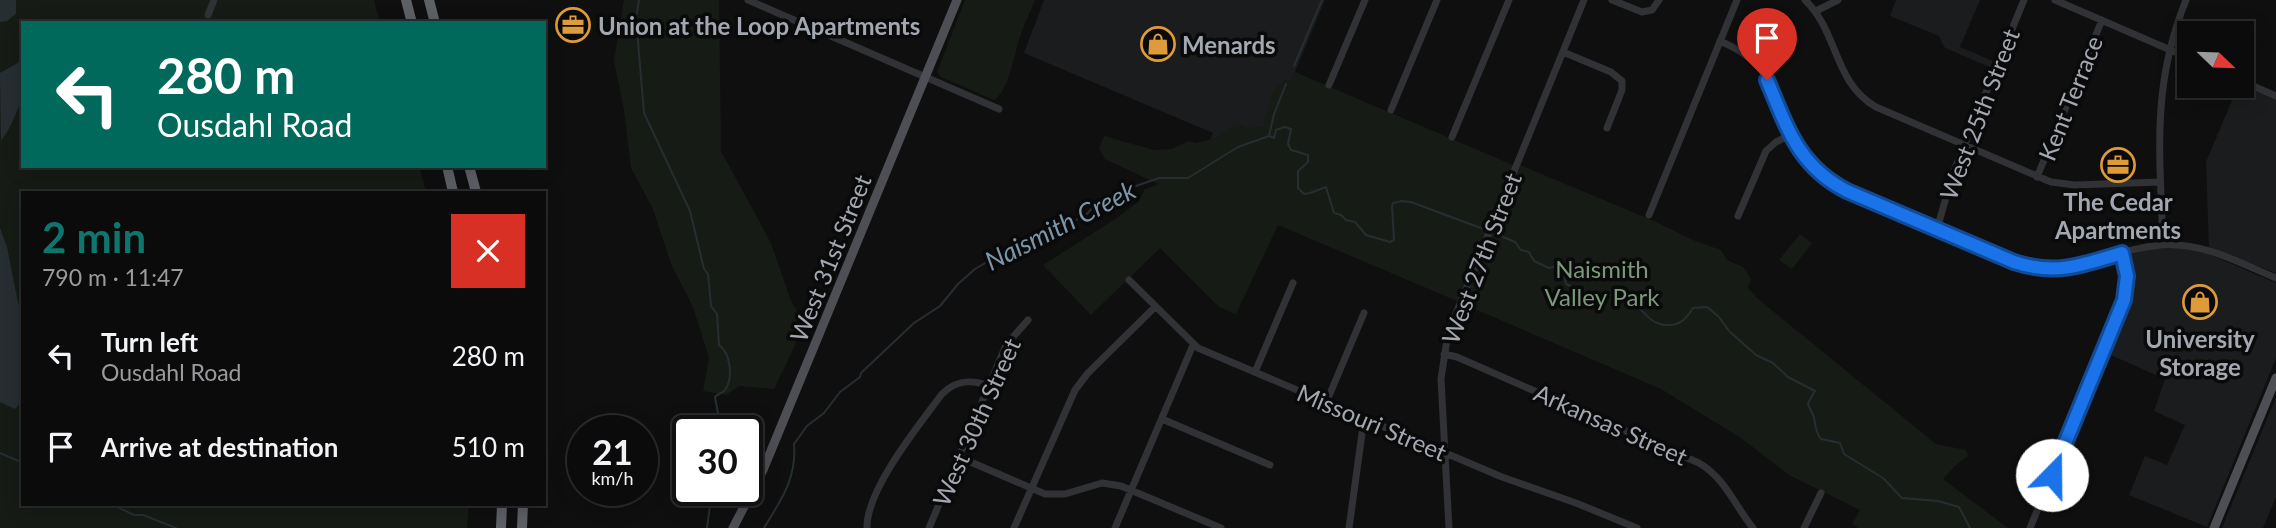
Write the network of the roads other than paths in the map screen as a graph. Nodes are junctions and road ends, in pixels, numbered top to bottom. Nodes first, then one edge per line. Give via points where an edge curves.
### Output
1 (214, 0) edge
2 (406, 0) edge
3 (429, 0) edge
4 (748, 0) edge
5 (957, 0) edge
6 (1365, 0) edge
7 (1437, 0) edge
8 (1509, 0) edge
9 (1584, 0) edge
10 (1612, 0) edge
11 (1659, 0) edge
12 (1737, 0) edge
13 (1805, 0) edge
14 (1838, 0) edge
15 (2024, 0) edge
16 (2055, 0) edge
17 (2186, 0) edge
18 (1816, 11) junction
19 (208, 15) dead end
20 (2102, 20) junction
21 (411, 21) edge
22 (434, 21) edge
23 (1720, 41) junction
24 (2169, 50) junction
25 (1563, 51) junction
26 (2177, 53) edge
27 (925, 76) junction
28 (1329, 85) dead end
29 (2254, 86) edge
30 (2276, 96) edge
31 (999, 109) dead end
32 (1391, 110) dead end
33 (1606, 128) dead end
34 (1790, 135) junction
35 (1452, 137) dead end
36 (1964, 145) junction
37 (447, 168) edge
38 (470, 168) edge
39 (2038, 177) junction
40 (2160, 182) junction
41 (453, 191) edge
42 (476, 191) edge
43 (1649, 215) dead end
44 (1738, 216) dead end
45 (1937, 229) junction
46 (2163, 245) junction
47 (2122, 253) junction
48 (2276, 278) edge
49 (1129, 280) dead end
50 (1293, 283) dead end
51 (1156, 307) junction
52 (1364, 313) dead end
53 (1028, 320) dead end
54 (1193, 345) junction
55 (1444, 354) junction
56 (1255, 372) junction
57 (2276, 378) edge
58 (989, 386) junction
59 (1326, 403) junction
60 (1162, 419) junction
61 (1364, 419) junction
62 (1445, 453) junction
63 (959, 457) junction
64 (1269, 466) dead end
65 (1031, 488) junction
66 (1131, 490) junction
67 (1821, 493) dead end
68 (502, 506) edge
69 (523, 506) edge
70 (1618, 524) edge
71 (1203, 525) edge
72 (501, 528) edge
73 (522, 528) edge
74 (733, 528) edge
75 (867, 528) edge
76 (929, 528) edge
77 (1014, 528) edge
78 (1115, 528) edge
79 (1221, 528) edge
80 (1349, 528) edge
81 (1449, 528) edge
82 (1637, 528) edge
83 (1753, 528) edge
84 (1804, 528) edge
85 (2030, 528) edge
86 (2214, 528) edge

1 - 19 street
2 - 21 highway
3 - 22 highway
4 - 27 street
5 - 27 main road, West 31st Street
6 - 28 street
7 - 32 street
8 - 35 street
9 - 25 street, West 27th Street
10 - 11 street via 1642,12 1652,10
12 - 23 street
13 - 18 street
14 - 18 street
15 - 36 street, West 25th Street
16 - 20 street
17 - 24 street
18 - 36 street via 1843,73 1862,98
20 - 24 street
20 - 39 street, Kent Terrace
23 - 34 street via 1749,57 1762,71
23 - 43 street
24 - 26 street
24 - 40 street via 2159,111
25 - 33 street via 1620,79 1622,90
25 - 55 street, West 27th Street via 1452,321
27 - 31 street
27 - 74 main road, West 31st Street via 763,470
29 - 30 street
34 - 44 street via 1766,151
34 - 45 street via 1805,158 1832,182
36 - 39 street
36 - 45 street, West 25th Street
37 - 41 highway
38 - 42 highway
39 - 40 street via 2066,185
40 - 46 street
45 - 47 street via 2042,269 2073,268
46 - 47 street
46 - 48 street via 2208,250
47 - 85 street via 2127,276 2124,300
49 - 51 street, Missouri Street
50 - 56 street
51 - 54 street, Missouri Street
51 - 65 street via 1075,390
52 - 59 street
53 - 58 street, West 30th Street via 1006,345
54 - 56 street, Missouri Street
54 - 60 street
55 - 62 street, West 27th Street
55 - 83 street, Arkansas Street via 1699,463 1723,483
56 - 59 street, Missouri Street
57 - 86 main road
58 - 63 street, West 30th Street
58 - 75 street via 967,381 942,394 884,477
59 - 61 street, Missouri Street
60 - 64 street
60 - 66 street
61 - 62 street, Missouri Street
61 - 80 street
62 - 70 street, Missouri Street
62 - 81 street, West 27th Street
63 - 65 street
63 - 76 street, West 30th Street
65 - 66 street via 1065,494 1107,483
65 - 77 street
66 - 71 street
66 - 78 street
67 - 84 street
68 - 72 highway
69 - 73 highway
70 - 82 street, Missouri Street
71 - 79 street

